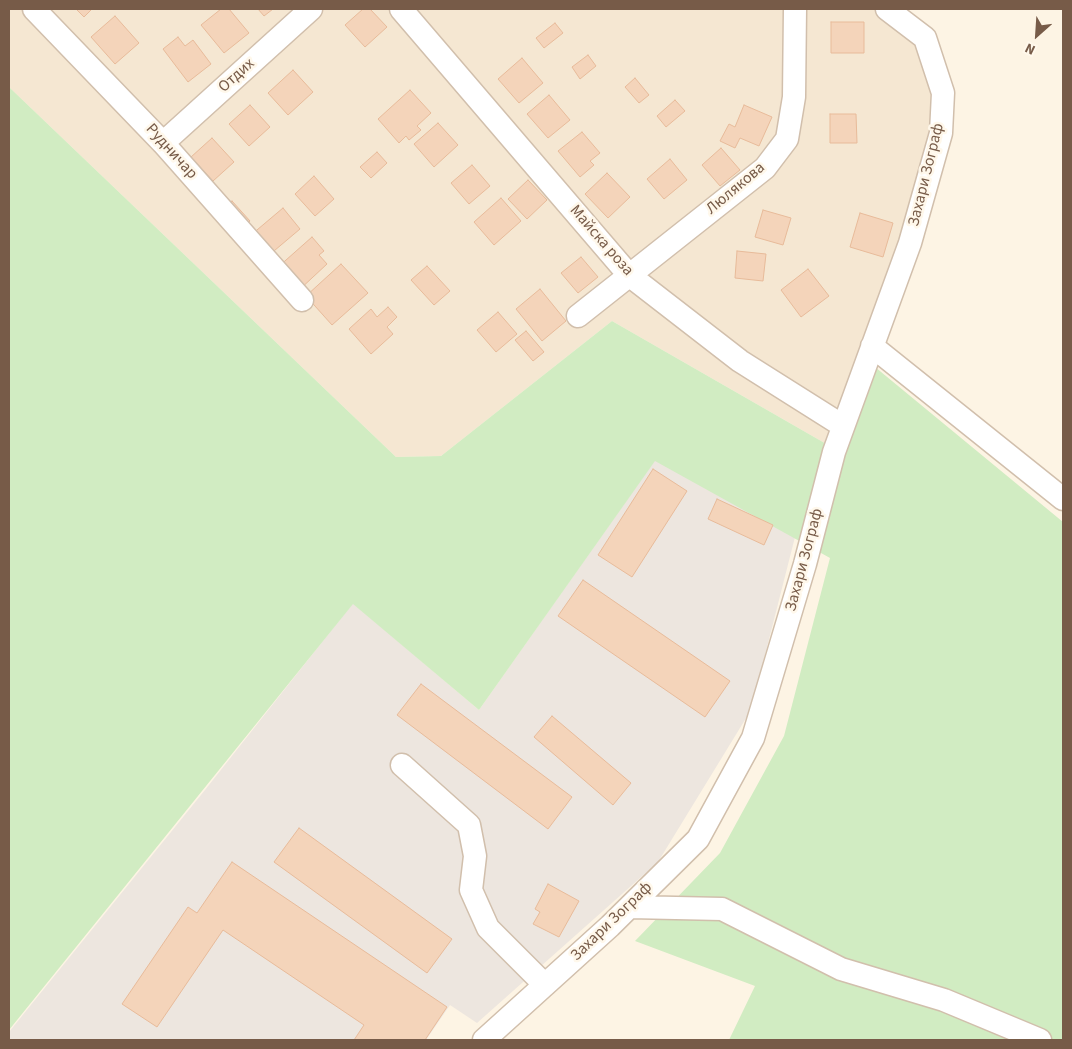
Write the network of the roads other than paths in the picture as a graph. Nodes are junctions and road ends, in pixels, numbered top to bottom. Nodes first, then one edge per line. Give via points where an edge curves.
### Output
1 (34, 9) edge
2 (311, 9) edge
3 (401, 9) edge
4 (795, 9) edge
5 (887, 9) edge
6 (163, 142) junction
7 (629, 275) junction
8 (302, 300) dead end
9 (578, 316) dead end
10 (872, 346) junction
11 (843, 426) junction
12 (1063, 499) edge
13 (402, 765) dead end
14 (630, 907) junction
15 (545, 985) junction
16 (484, 1040) edge
17 (1040, 1040) edge

1 - 6 street, Рудничар
2 - 6 street, Отдих
3 - 7 street, Майска роза
4 - 7 street, Люлякова via 794,97 787,139 765,168
5 - 10 street, Захари Зограф via 925,38 943,93 941,133 936,151 910,243
6 - 8 street, Рудничар
7 - 9 street, Люлякова
7 - 11 street, Майска роза via 740,361
10 - 11 street, Захари Зограф
10 - 12 street
11 - 14 street, Захари Зограф via 753,738 698,839
13 - 15 street via 469,825 475,856 470,890 488,928
14 - 15 street, Захари Зограф
14 - 17 street via 722,908 841,969 944,1000
15 - 16 street, Захари Зограф

